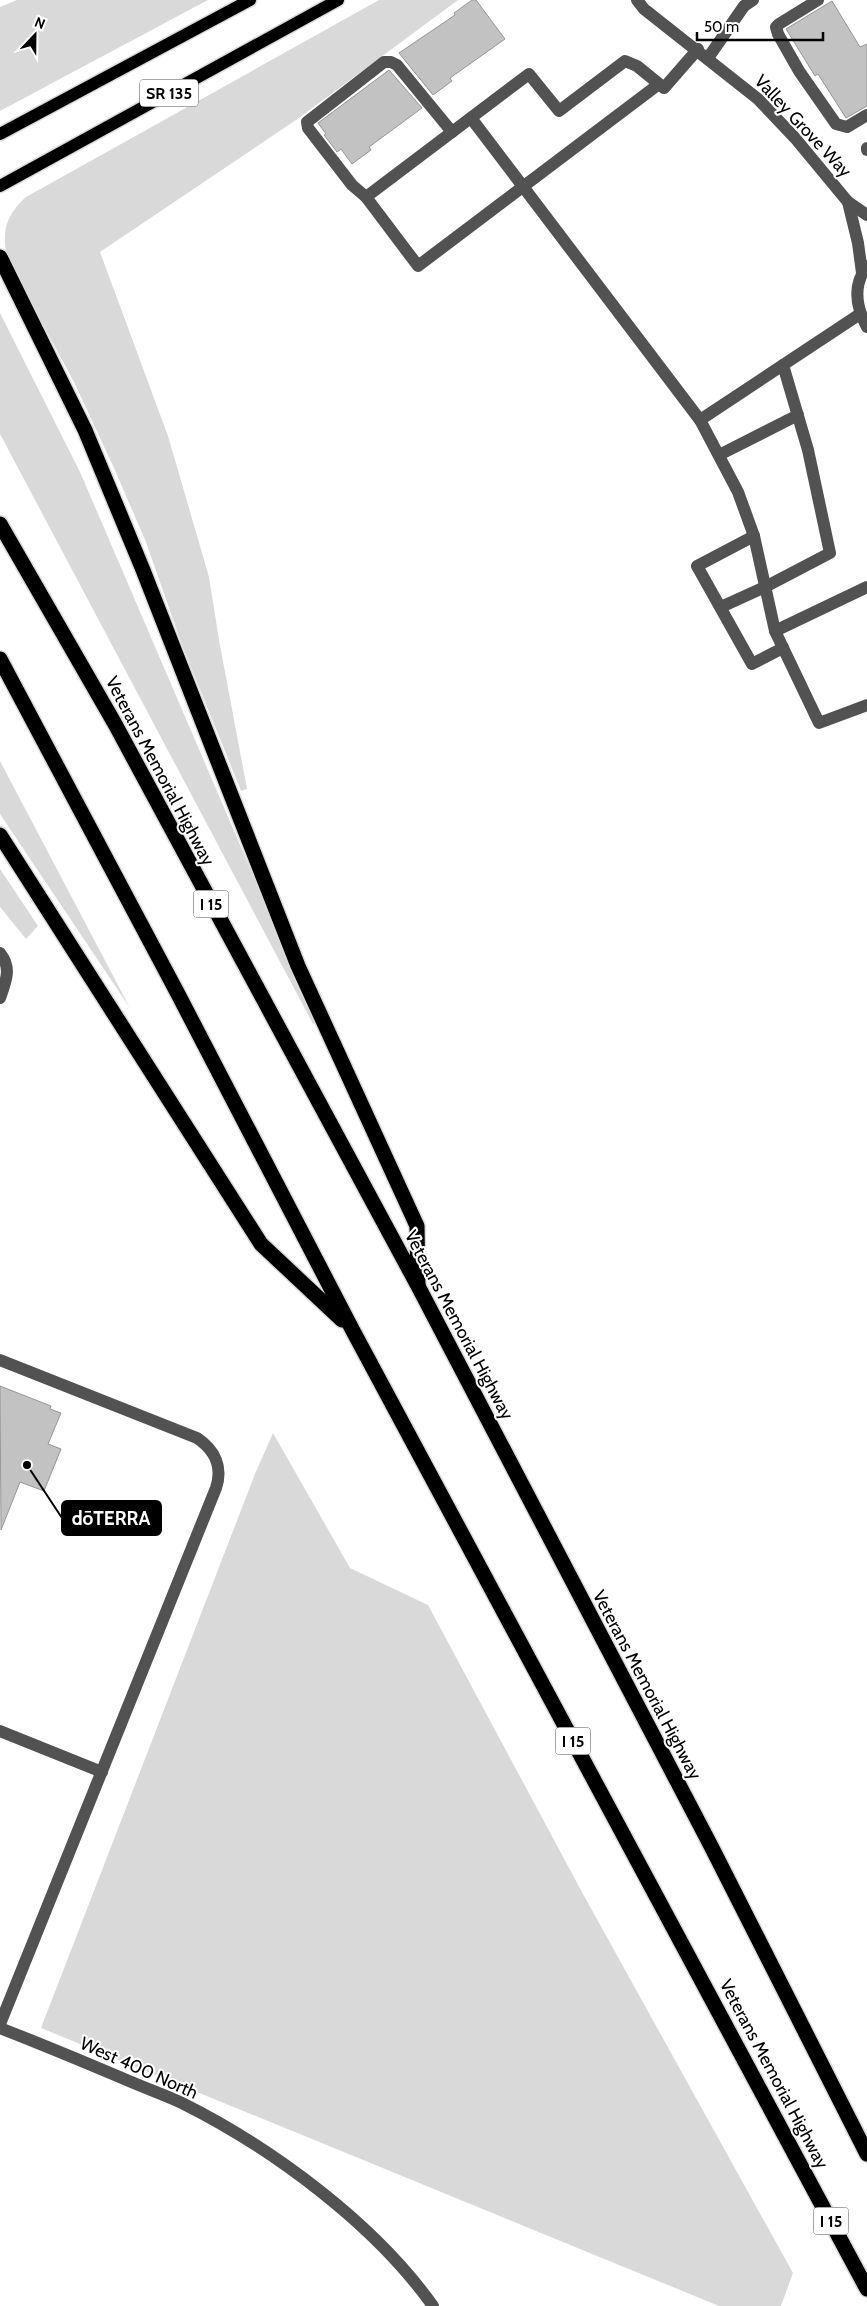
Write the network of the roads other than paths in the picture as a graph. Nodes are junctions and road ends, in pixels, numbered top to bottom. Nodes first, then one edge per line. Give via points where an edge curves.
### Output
1 (250, 0) edge
2 (338, 0) edge
3 (637, 0) edge
4 (818, 0) edge
5 (745, 2) edge
6 (698, 49) junction
7 (708, 58) junction
8 (659, 84) junction
9 (867, 115) edge
10 (471, 118) junction
11 (452, 132) junction
12 (0, 134) edge
13 (0, 186) edge
14 (524, 187) junction
15 (366, 197) junction
16 (848, 202) junction
17 (867, 215) edge
18 (0, 257) edge
19 (865, 270) edge
20 (860, 314) junction
21 (867, 327) edge
22 (783, 365) junction
23 (798, 415) junction
24 (700, 420) junction
25 (719, 454) junction
26 (0, 524) edge
27 (754, 536) junction
28 (765, 587) junction
29 (867, 587) edge
30 (722, 606) junction
31 (776, 631) junction
32 (783, 648) junction
33 (0, 659) edge
34 (867, 705) edge
35 (0, 835) edge
36 (0, 953) edge
37 (0, 998) edge
38 (418, 1286) junction
39 (352, 1329) junction
40 (0, 1360) edge
41 (0, 1731) edge
42 (102, 1772) junction
43 (0, 2026) edge
44 (867, 2154) edge
45 (867, 2288) edge
46 (432, 2306) edge

1 - 12 main road, SR 135
2 - 13 main road, SR 135
3 - 6 street, Valley Grove Way via 644,9
4 - 9 street via 779,24 776,27 778,34 836,124 847,127
5 - 7 street
6 - 7 street, Valley Grove Way
6 - 8 street via 664,88
7 - 16 street, Valley Grove Way via 758,99
8 - 10 street via 637,66 624,61 559,111 529,74
8 - 14 street
10 - 11 street
10 - 14 street
11 - 15 street
11 - 15 street via 397,65 384,62 307,122 308,128 352,185
14 - 15 street via 418,266
14 - 24 street
16 - 17 street, Valley Grove Way
16 - 19 street, Valley Grove Way
18 - 38 highway via 85,430 144,570 298,966 417,1226
19 - 20 street, Valley Grove Way via 857,293
20 - 21 street
20 - 22 street
22 - 23 street
22 - 24 street
23 - 25 street
23 - 28 street via 830,553
24 - 25 street
25 - 27 street via 738,492
26 - 38 highway, Veterans Memorial Highway / I 15 via 115,724
27 - 28 street
27 - 30 street via 697,566
28 - 30 street
28 - 31 street
29 - 31 street
30 - 32 street via 752,664
31 - 32 street
32 - 34 street via 820,723
33 - 39 highway, Veterans Memorial Highway / I 15
35 - 39 highway via 261,1244
36 - 37 street via 8,972
38 - 44 highway, Veterans Memorial Highway / I 15 via 711,1846
39 - 45 highway, Veterans Memorial Highway / I 15
40 - 42 street via 197,1438 212,1450 218,1466 216,1488
41 - 42 street
42 - 43 street
43 - 46 street, West 400 North via 182,2103 260,2147 342,2208 420,2288

